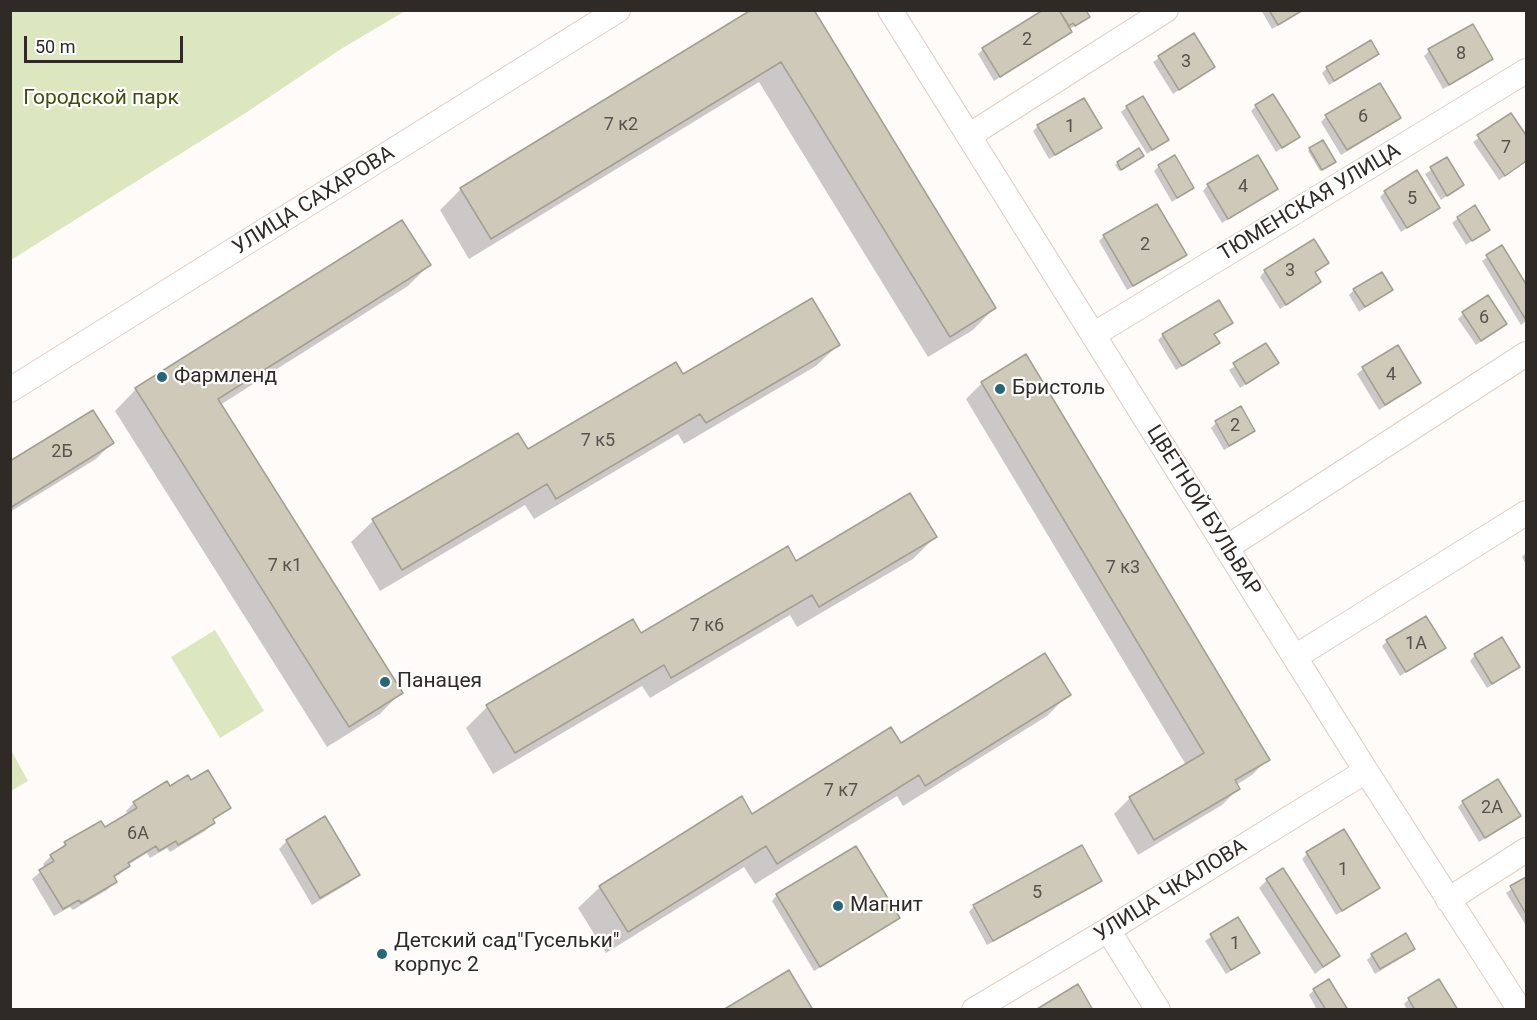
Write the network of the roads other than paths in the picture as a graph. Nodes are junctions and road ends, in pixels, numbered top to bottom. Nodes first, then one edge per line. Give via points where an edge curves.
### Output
1 (618, 10) edge
2 (890, 10) edge
3 (1166, 10) edge
4 (1527, 70) edge
5 (970, 135) junction
6 (1093, 335) junction
7 (1527, 354) edge
8 (10, 390) edge
9 (1527, 513) edge
10 (1226, 548) junction
11 (1295, 657) junction
12 (1366, 771) junction
13 (1527, 850) edge
14 (1448, 900) junction
15 (1108, 930) junction
16 (974, 1010) edge
17 (1158, 1010) edge
18 (1520, 1010) edge

1 - 8 street, УЛИЦА САХАРОВА
2 - 5 street, ЦВЕТНОЙ БУЛЬВАР
3 - 5 street
4 - 6 street, ТЮМЕНСКАЯ УЛИЦА
5 - 6 street, ЦВЕТНОЙ БУЛЬВАР
6 - 10 street, ЦВЕТНОЙ БУЛЬВАР
7 - 10 street
9 - 11 street
10 - 11 street, ЦВЕТНОЙ БУЛЬВАР
11 - 12 street, ЦВЕТНОЙ БУЛЬВАР
12 - 14 street, ЦВЕТНОЙ БУЛЬВАР
12 - 15 street, УЛИЦА ЧКАЛОВА
13 - 14 street
14 - 18 street, ЦВЕТНОЙ БУЛЬВАР
15 - 16 street, УЛИЦА ЧКАЛОВА
15 - 17 street

